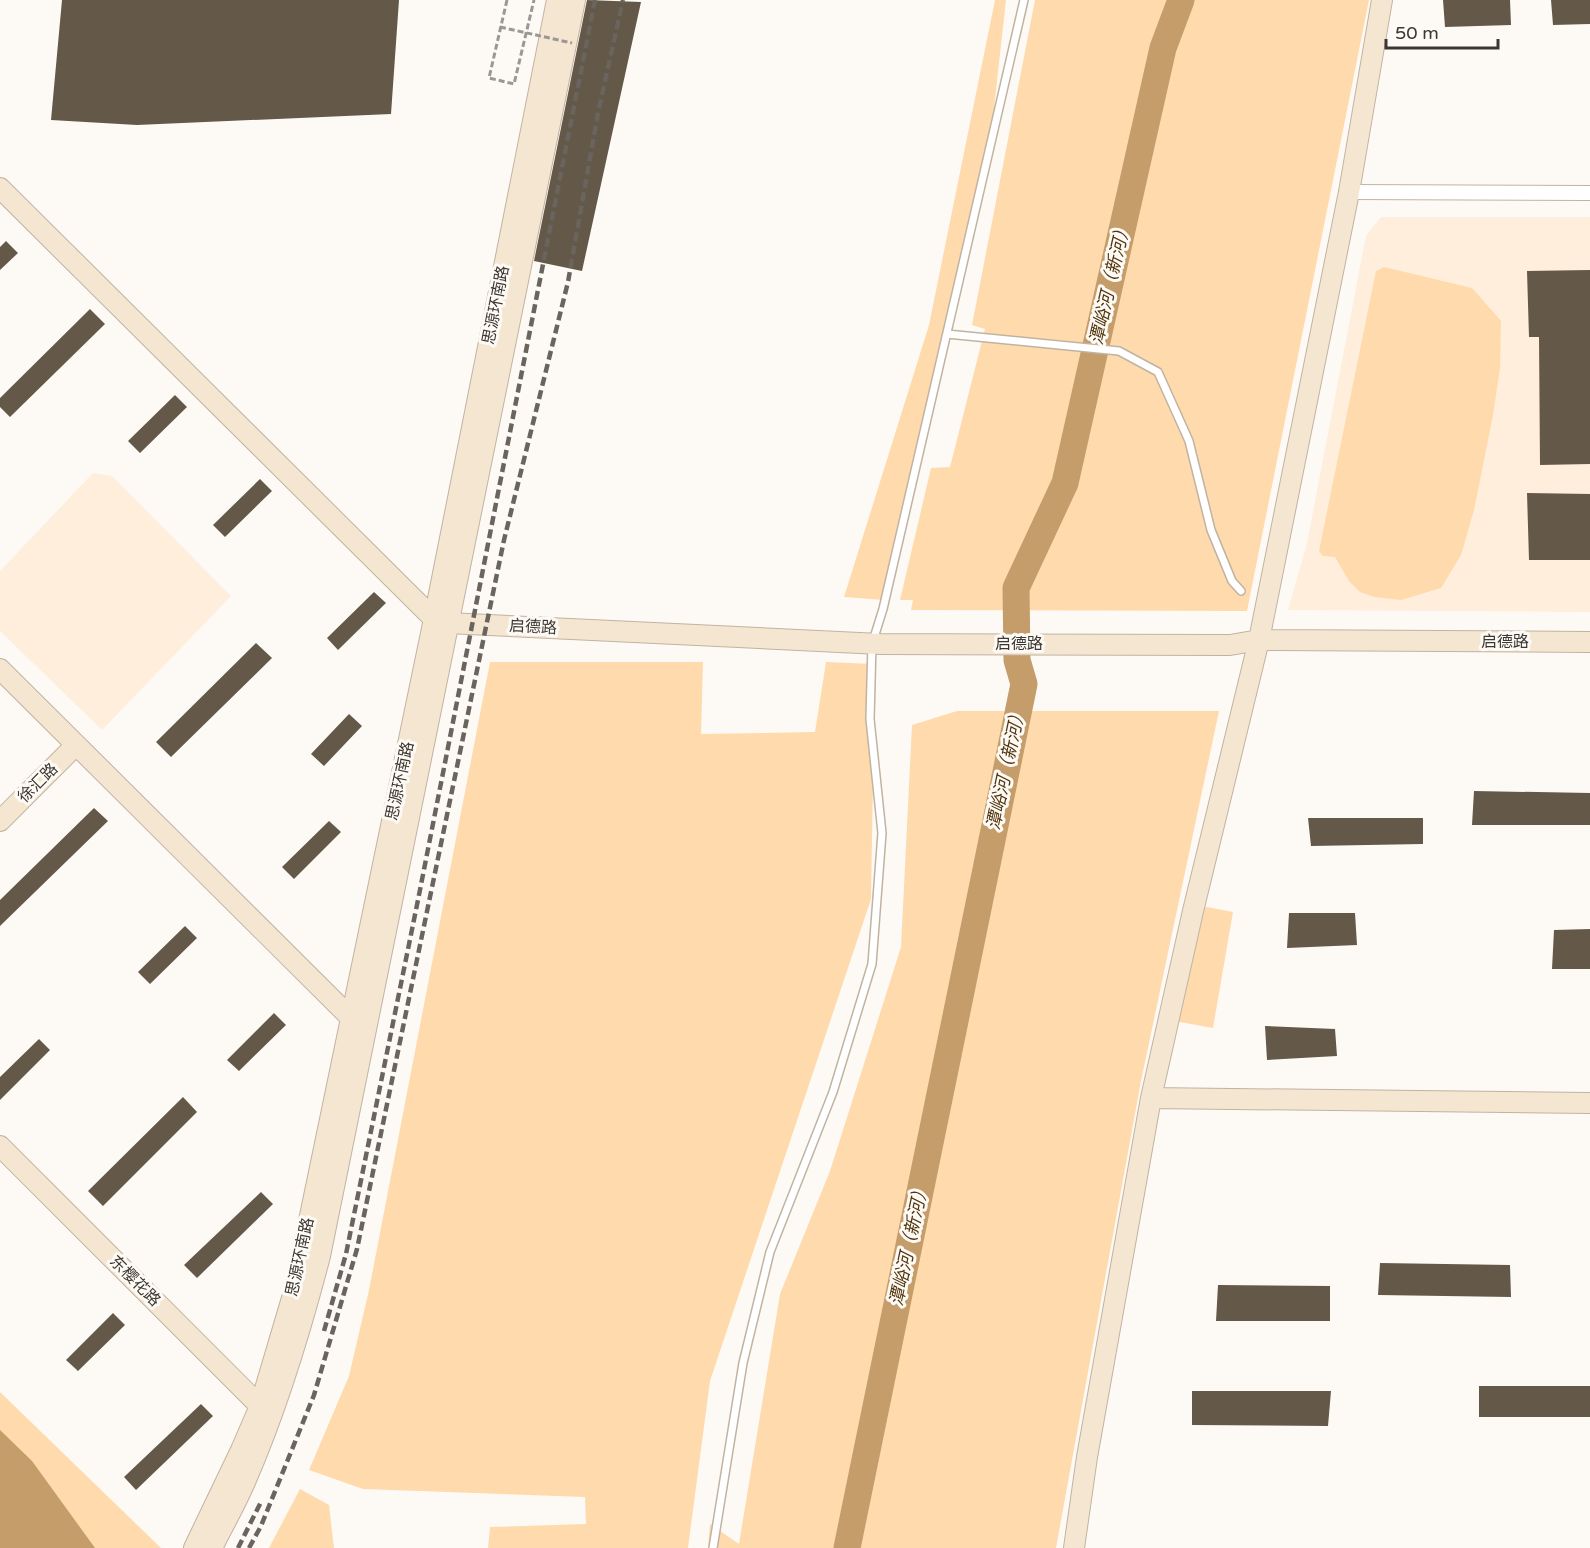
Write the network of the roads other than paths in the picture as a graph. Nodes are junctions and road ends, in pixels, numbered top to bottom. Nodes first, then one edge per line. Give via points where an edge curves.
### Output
1 (557, 0) edge
2 (575, 0) edge
3 (1024, 0) edge
4 (1382, 0) edge
5 (0, 188) edge
6 (1349, 192) junction
7 (1590, 193) edge
8 (947, 334) junction
9 (1241, 591) dead end
10 (441, 621) junction
11 (1259, 640) junction
12 (1590, 642) edge
13 (876, 644) junction
14 (0, 669) edge
15 (76, 745) junction
16 (0, 820) edge
17 (359, 1020) junction
18 (1151, 1098) junction
19 (1590, 1103) edge
20 (0, 1146) edge
21 (266, 1409) junction
22 (194, 1548) edge
23 (212, 1548) edge
24 (713, 1548) edge
25 (1074, 1548) edge

1 - 10 street, 思源环南路
2 - 10 street, 思源环南路
3 - 8 lane
4 - 6 street
5 - 10 street
6 - 7 street
6 - 11 street
8 - 9 lane via 1119,351 1158,372 1188,441 1211,530 1232,581
8 - 13 lane
10 - 13 street, 启德路
10 - 17 street, 思源环南路
11 - 12 street, 启德路
11 - 13 street, 启德路 via 1230,645
11 - 18 street
13 - 24 lane via 870,719 882,833 872,964 833,1092 770,1252 743,1364
14 - 15 street
15 - 16 street, 徐汇路
15 - 17 street
17 - 21 street, 思源环南路 via 320,1256 305,1313
18 - 19 street
18 - 25 street
20 - 21 street, 东樱花路
21 - 22 street, 思源环南路
21 - 23 street, 思源环南路 via 244,1483

